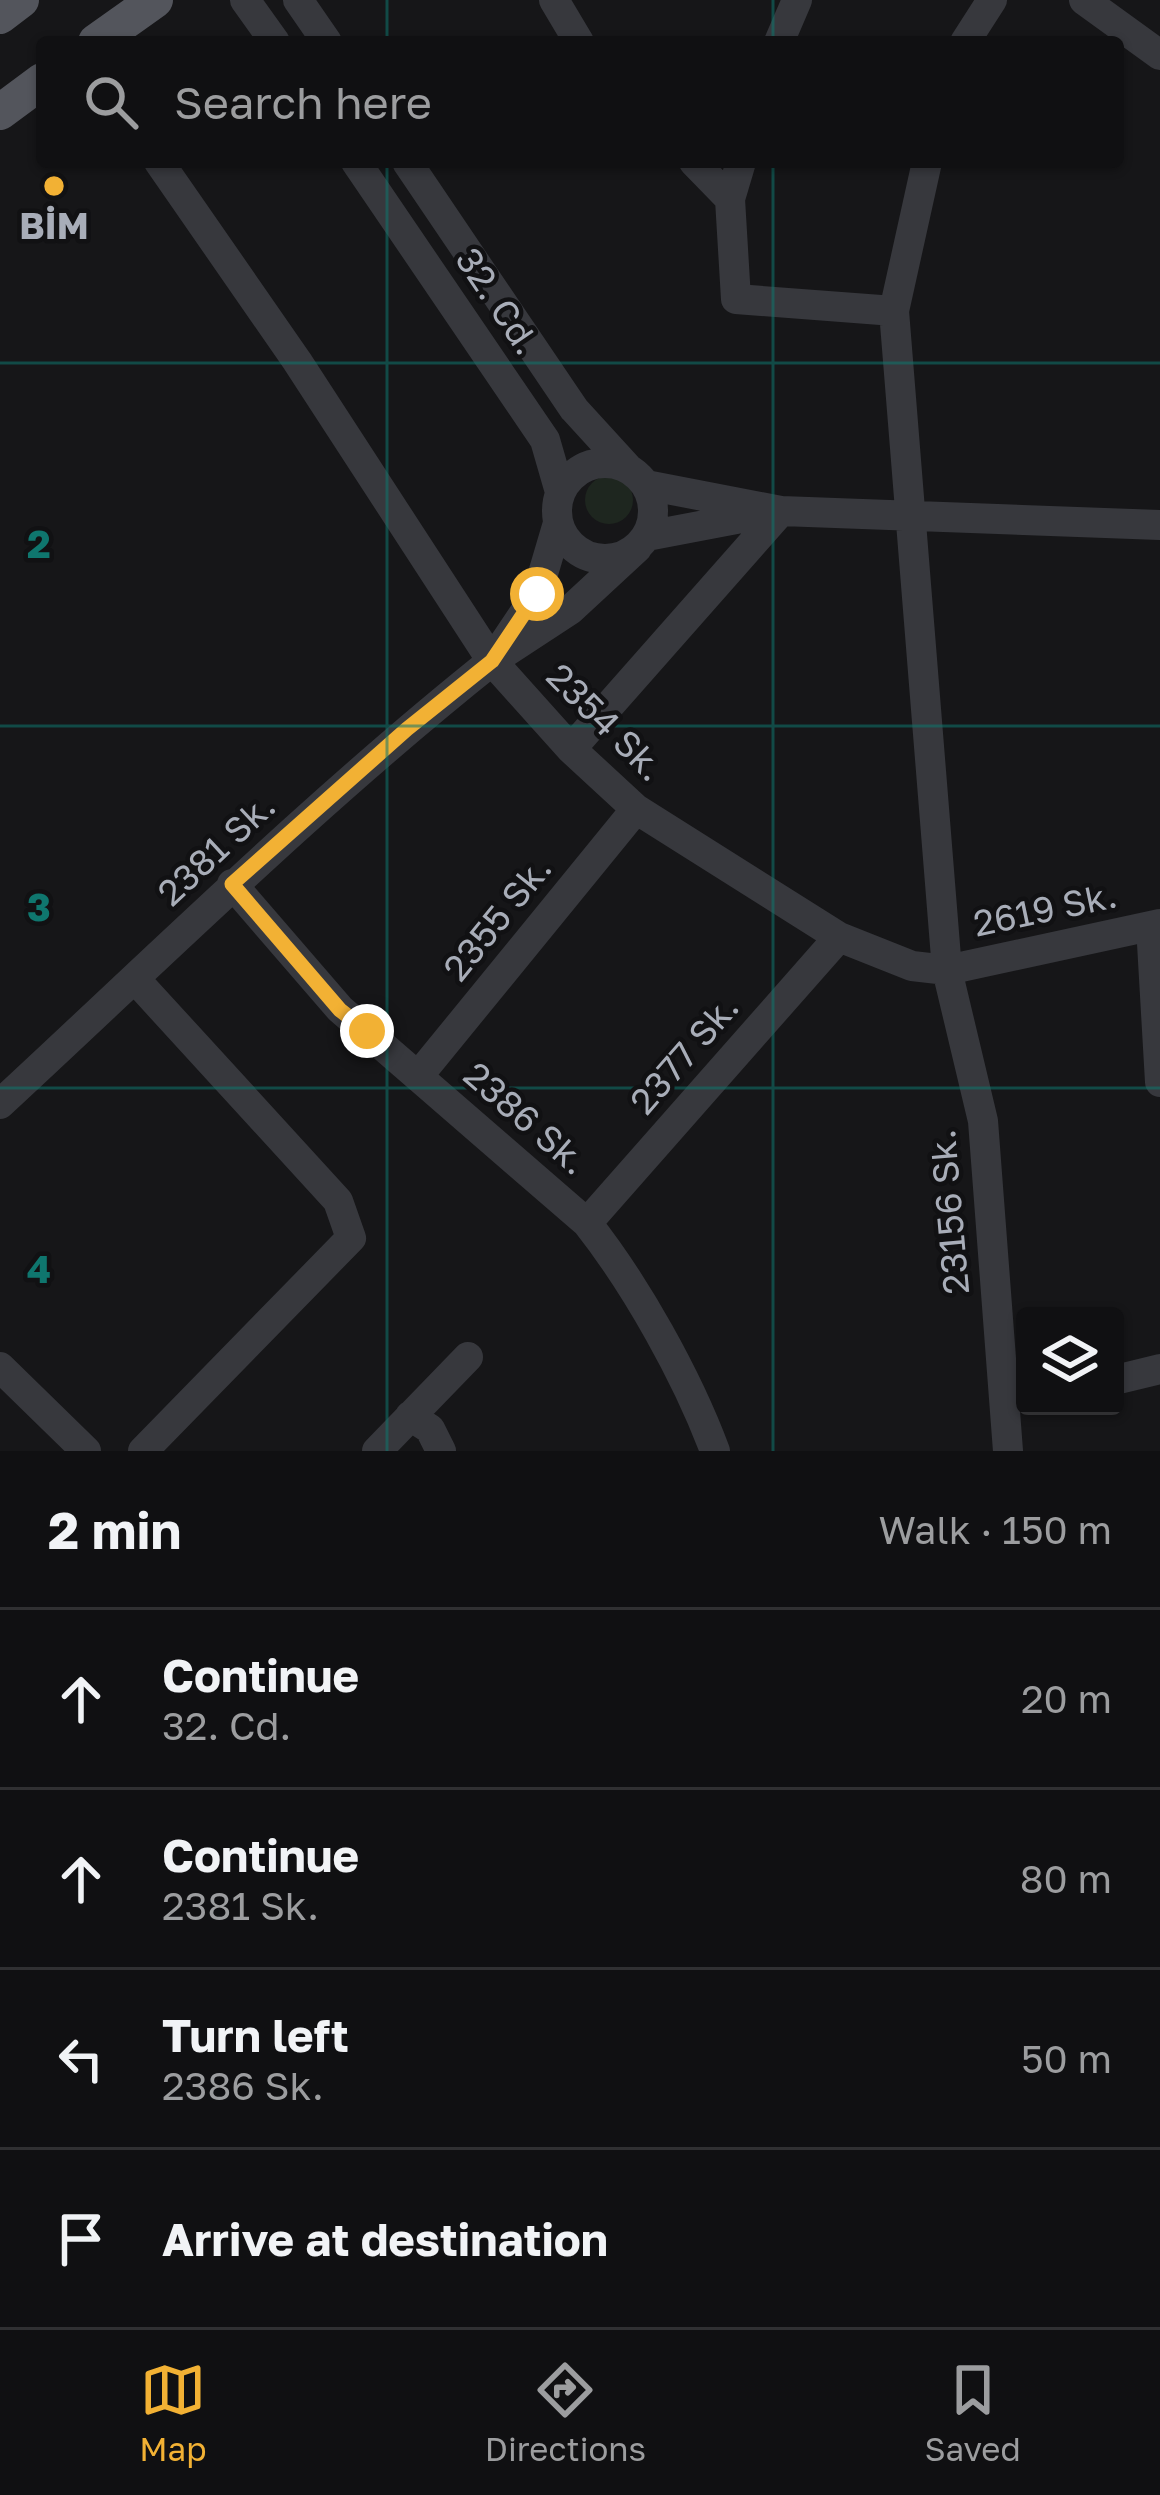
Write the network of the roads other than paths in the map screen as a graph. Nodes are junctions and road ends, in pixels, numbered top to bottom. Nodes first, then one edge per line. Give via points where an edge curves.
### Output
1 (21, 0) edge
2 (155, 0) edge
3 (245, 0) edge
4 (298, 0) edge
5 (554, 0) edge
6 (797, 0) edge
7 (992, 0) edge
8 (1084, 0) edge
9 (0, 16) edge
10 (104, 36) edge
11 (271, 36) edge
12 (323, 36) edge
13 (575, 36) edge
14 (782, 36) edge
15 (969, 36) edge
16 (1160, 55) edge
17 (36, 85) edge
18 (0, 112) edge
19 (163, 168) edge
20 (360, 168) edge
21 (417, 168) edge
22 (700, 168) edge
23 (740, 168) edge
24 (926, 168) edge
25 (730, 199) junction
26 (894, 311) junction
27 (636, 476) junction
28 (559, 507) junction
29 (781, 511) junction
30 (911, 515) junction
31 (1160, 525) edge
32 (642, 542) junction
33 (492, 661) junction
34 (571, 749) junction
35 (636, 809) junction
36 (232, 884) junction
37 (1155, 925) edge
38 (839, 937) junction
39 (947, 970) junction
40 (135, 979) junction
41 (419, 1076) junction
42 (1160, 1082) edge
43 (0, 1104) edge
44 (587, 1223) junction
45 (468, 1357) dead end
46 (0, 1367) edge
47 (1160, 1369) edge
48 (1124, 1378) edge
49 (1014, 1403) edge
50 (410, 1416) junction
51 (86, 1451) edge
52 (143, 1451) edge
53 (377, 1451) edge
54 (441, 1451) edge
55 (715, 1451) edge
56 (1008, 1451) edge

1 - 9 main road
2 - 10 main road
3 - 11 street
4 - 12 street
5 - 13 street
6 - 14 street
7 - 15 street
8 - 16 street
17 - 18 main road
19 - 33 street, 2354 Sk.
20 - 28 street, 32. Cd. via 545,440
21 - 27 street, 32. Cd. via 574,409
22 - 25 street
23 - 25 street
24 - 26 street, 23156 Sk.
25 - 26 street via 736,299
26 - 30 street, 23156 Sk.
27 - 28 street via 596,463 569,478
27 - 29 street
27 - 32 street via 654,505
28 - 32 street via 565,538 590,557 606,559
28 - 33 street via 537,594
29 - 30 street
29 - 32 street
29 - 34 street
30 - 31 street
30 - 39 street, 23156 Sk.
32 - 33 street via 570,610
33 - 34 street, 2354 Sk.
33 - 36 street, 2381 Sk.
34 - 35 street, 2354 Sk.
35 - 38 street, 2354 Sk.
35 - 41 street, 2355 Sk.
36 - 40 street, 2381 Sk.
36 - 41 street, 2386 Sk. via 340,1010
37 - 39 street, 2619 Sk.
37 - 42 street
38 - 39 street, 2354 Sk. via 912,966
38 - 44 street, 2377 Sk.
39 - 49 street, 23156 Sk. via 982,1121
40 - 43 street, 2381 Sk.
40 - 52 street via 338,1202 351,1238
41 - 44 street, 2386 Sk.
44 - 55 street, 2386 Sk. via 616,1260
45 - 50 street
46 - 51 street
47 - 48 street
49 - 56 street, 23156 Sk.
50 - 53 street
50 - 54 street via 430,1429

